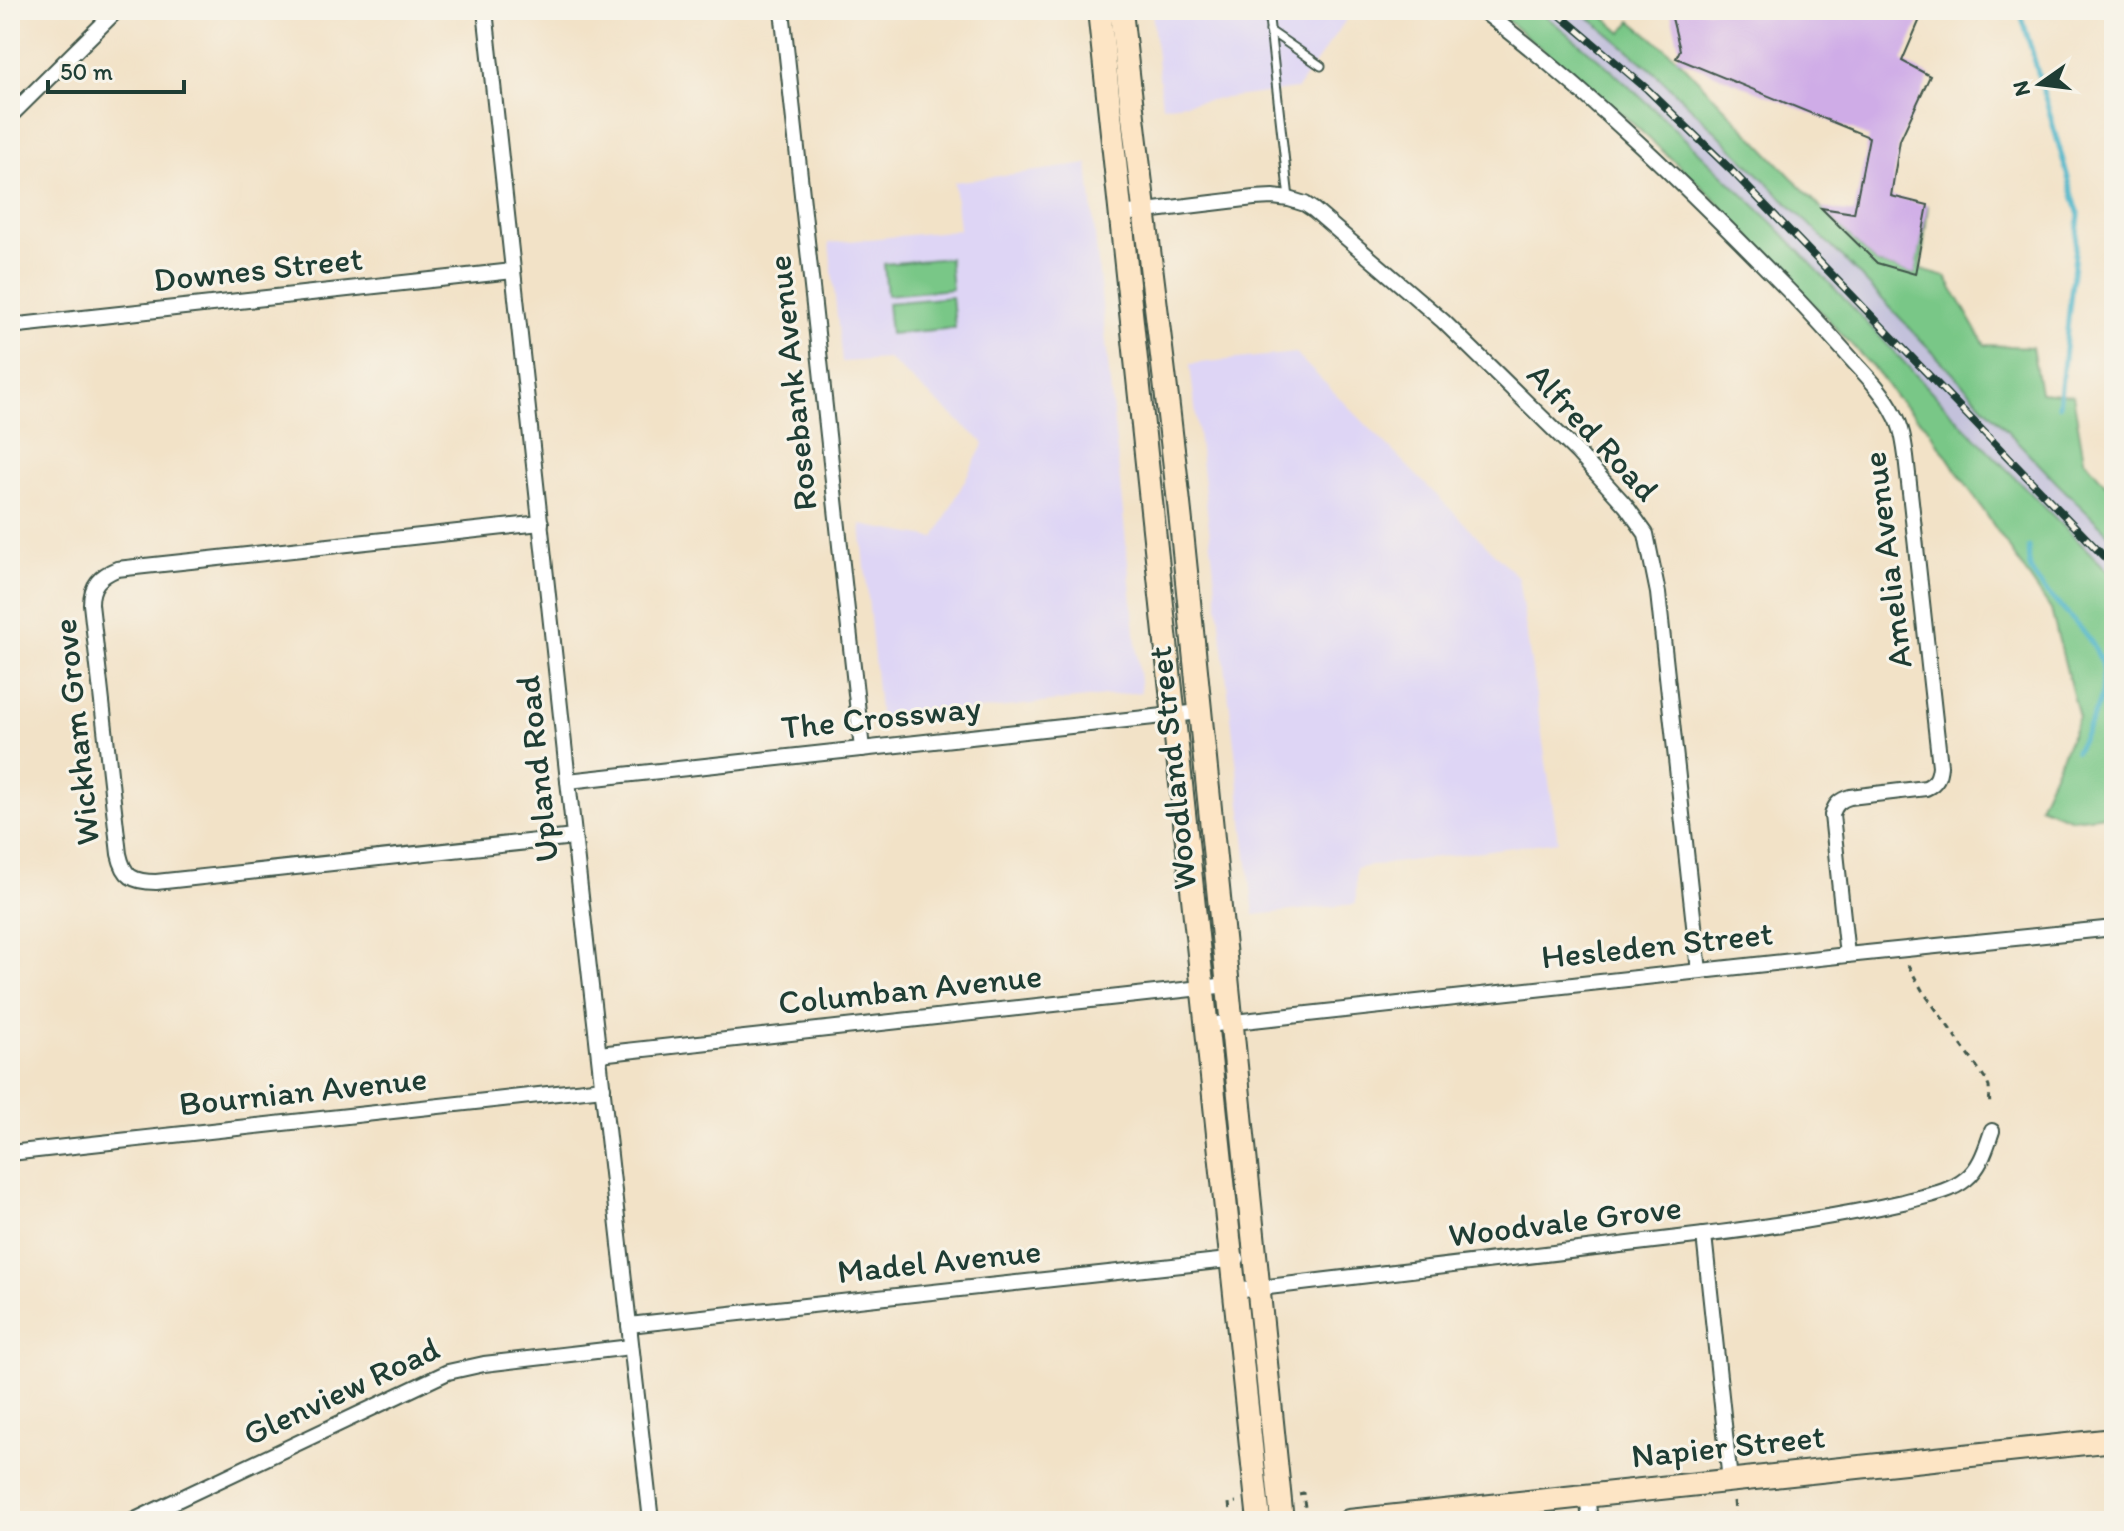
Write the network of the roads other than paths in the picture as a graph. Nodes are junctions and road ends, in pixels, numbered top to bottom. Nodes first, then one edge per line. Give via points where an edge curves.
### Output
1 (117, 10) edge
2 (485, 10) edge
3 (782, 10) edge
4 (1099, 10) edge
5 (1121, 10) edge
6 (1268, 10) edge
7 (1482, 10) edge
8 (1270, 31) junction
9 (1321, 66) dead end
10 (10, 116) edge
11 (1289, 199) junction
12 (1144, 212) junction
13 (1121, 214) junction
14 (513, 271) junction
15 (10, 326) edge
16 (541, 523) junction
17 (1200, 712) junction
18 (1173, 715) junction
19 (862, 749) junction
20 (568, 781) junction
21 (574, 837) junction
22 (2114, 928) edge
23 (1847, 955) junction
24 (1699, 971) junction
25 (1228, 985) junction
26 (1203, 987) junction
27 (1232, 1023) junction
28 (1207, 1025) junction
29 (599, 1054) junction
30 (603, 1088) junction
31 (1992, 1131) dead end
32 (10, 1153) edge
33 (1704, 1235) junction
34 (1256, 1257) junction
35 (1232, 1260) junction
36 (1259, 1288) junction
37 (1235, 1291) junction
38 (629, 1325) junction
39 (631, 1347) junction
40 (2114, 1440) edge
41 (1730, 1481) junction
42 (1587, 1495) junction
43 (133, 1521) edge
44 (651, 1521) edge
45 (1259, 1521) edge
46 (1282, 1521) edge
47 (1349, 1521) edge
48 (1590, 1521) edge

1 - 10 street
2 - 14 street, Upland Road
3 - 19 street, Rosebank Avenue
4 - 13 main road, Woodland Street
5 - 12 main road, Woodland Street
6 - 8 lane
7 - 23 street, Amelia Avenue via 1608,113 1711,211 1877,387 1902,432 1939,776 1926,788 1850,797 1834,809
8 - 9 lane
8 - 11 lane
11 - 12 street, Alfred Road via 1254,198
11 - 24 street, Alfred Road via 1314,210 1443,321 1577,452 1646,534 1658,593
12 - 13 street, Alfred Road
12 - 17 main road, Woodland Street
13 - 18 main road, Woodland Street
14 - 15 street, Downes Street
14 - 16 street, Upland Road
16 - 20 street, Upland Road
16 - 21 street, Wickham Grove via 117,569 91,593 93,620 121,865 141,882
17 - 18 street, The Crossway
17 - 25 main road, Woodland Street
18 - 19 street, The Crossway
18 - 26 main road, Woodland Street
19 - 20 street, The Crossway
20 - 21 street, Upland Road
21 - 29 street, Upland Road
22 - 23 street, Hesleden Street
23 - 24 street, Hesleden Street
24 - 27 street, Hesleden Street
25 - 26 street, Columban Avenue
25 - 27 main road, Woodland Street
26 - 28 main road, Woodland Street
26 - 29 street, Columban Avenue
27 - 28 street, Hesleden Street
27 - 34 main road, Woodland Street
28 - 35 main road, Woodland Street
29 - 30 street, Upland Road
30 - 32 street, Bournian Avenue
30 - 38 street, Upland Road
31 - 33 street via 1976,1168 1955,1187 1838,1216
33 - 36 street, Woodvale Grove
33 - 41 street, Woodvale Grove
34 - 35 street, Madel Avenue
34 - 36 main road, Woodland Street
35 - 37 main road, Woodland Street
35 - 38 street, Madel Avenue
36 - 37 street, Woodvale Grove
36 - 46 main road, Woodland Street
37 - 45 main road, Woodland Street
38 - 39 street, Upland Road
39 - 43 street, Glenview Road via 448,1372
39 - 44 street, Upland Road
40 - 41 main road, Napier Street
41 - 42 main road, Napier Street
42 - 47 main road, Napier Street
42 - 48 street

